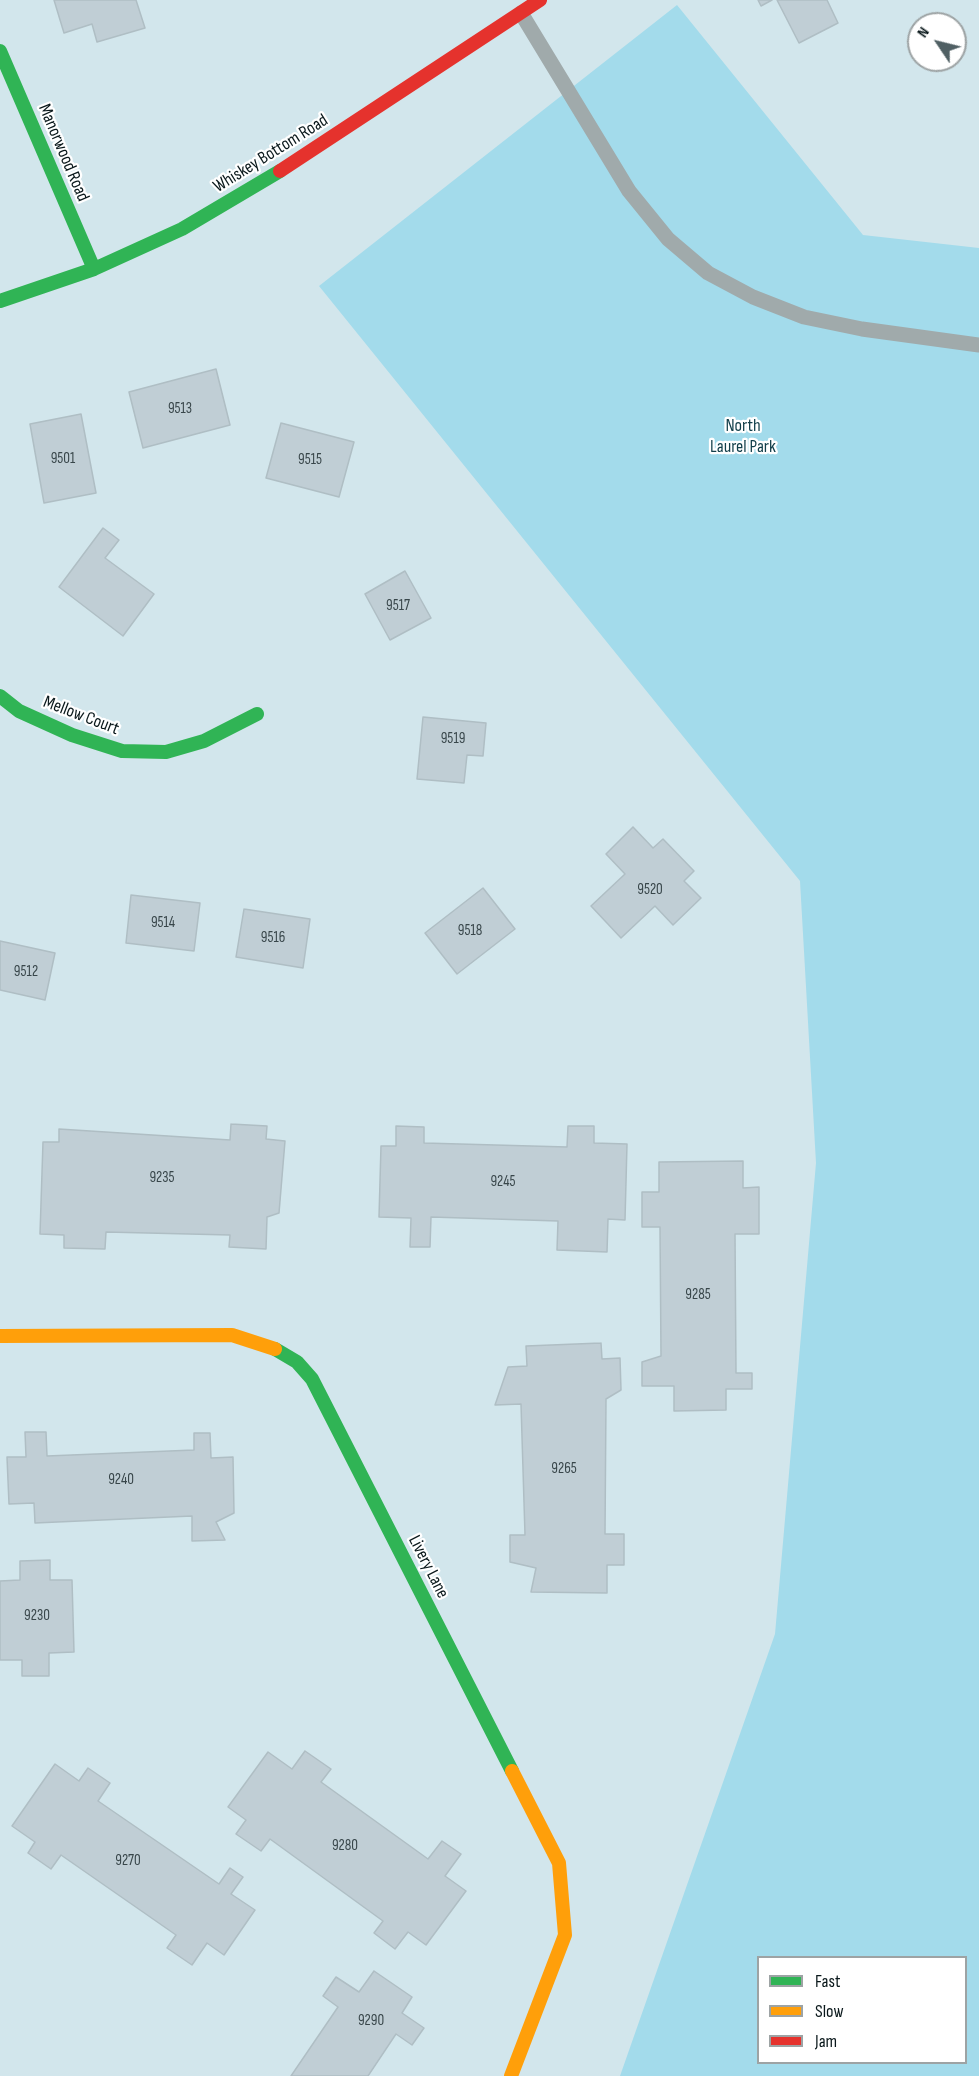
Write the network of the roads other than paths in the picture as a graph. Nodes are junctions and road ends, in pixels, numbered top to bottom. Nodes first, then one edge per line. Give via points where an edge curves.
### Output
1 (540, 0) edge
2 (521, 13) junction
3 (0, 51) edge
4 (94, 269) junction
5 (0, 301) edge
6 (979, 345) edge
7 (0, 696) edge
8 (256, 714) dead end
9 (0, 1336) edge
10 (511, 2076) edge

1 - 2 street, Whiskey Bottom Road
2 - 4 street, Whiskey Bottom Road via 281,171 182,229
2 - 6 lane via 629,191 668,239 708,273 753,297 804,317
3 - 4 street, Manorwood Road
4 - 5 street, Whiskey Bottom Road
7 - 8 street, Mellow Court via 18,711 122,751 166,752 204,741
9 - 10 street, Livery Lane via 232,1335 273,1348 297,1362 312,1379 559,1863 565,1935

